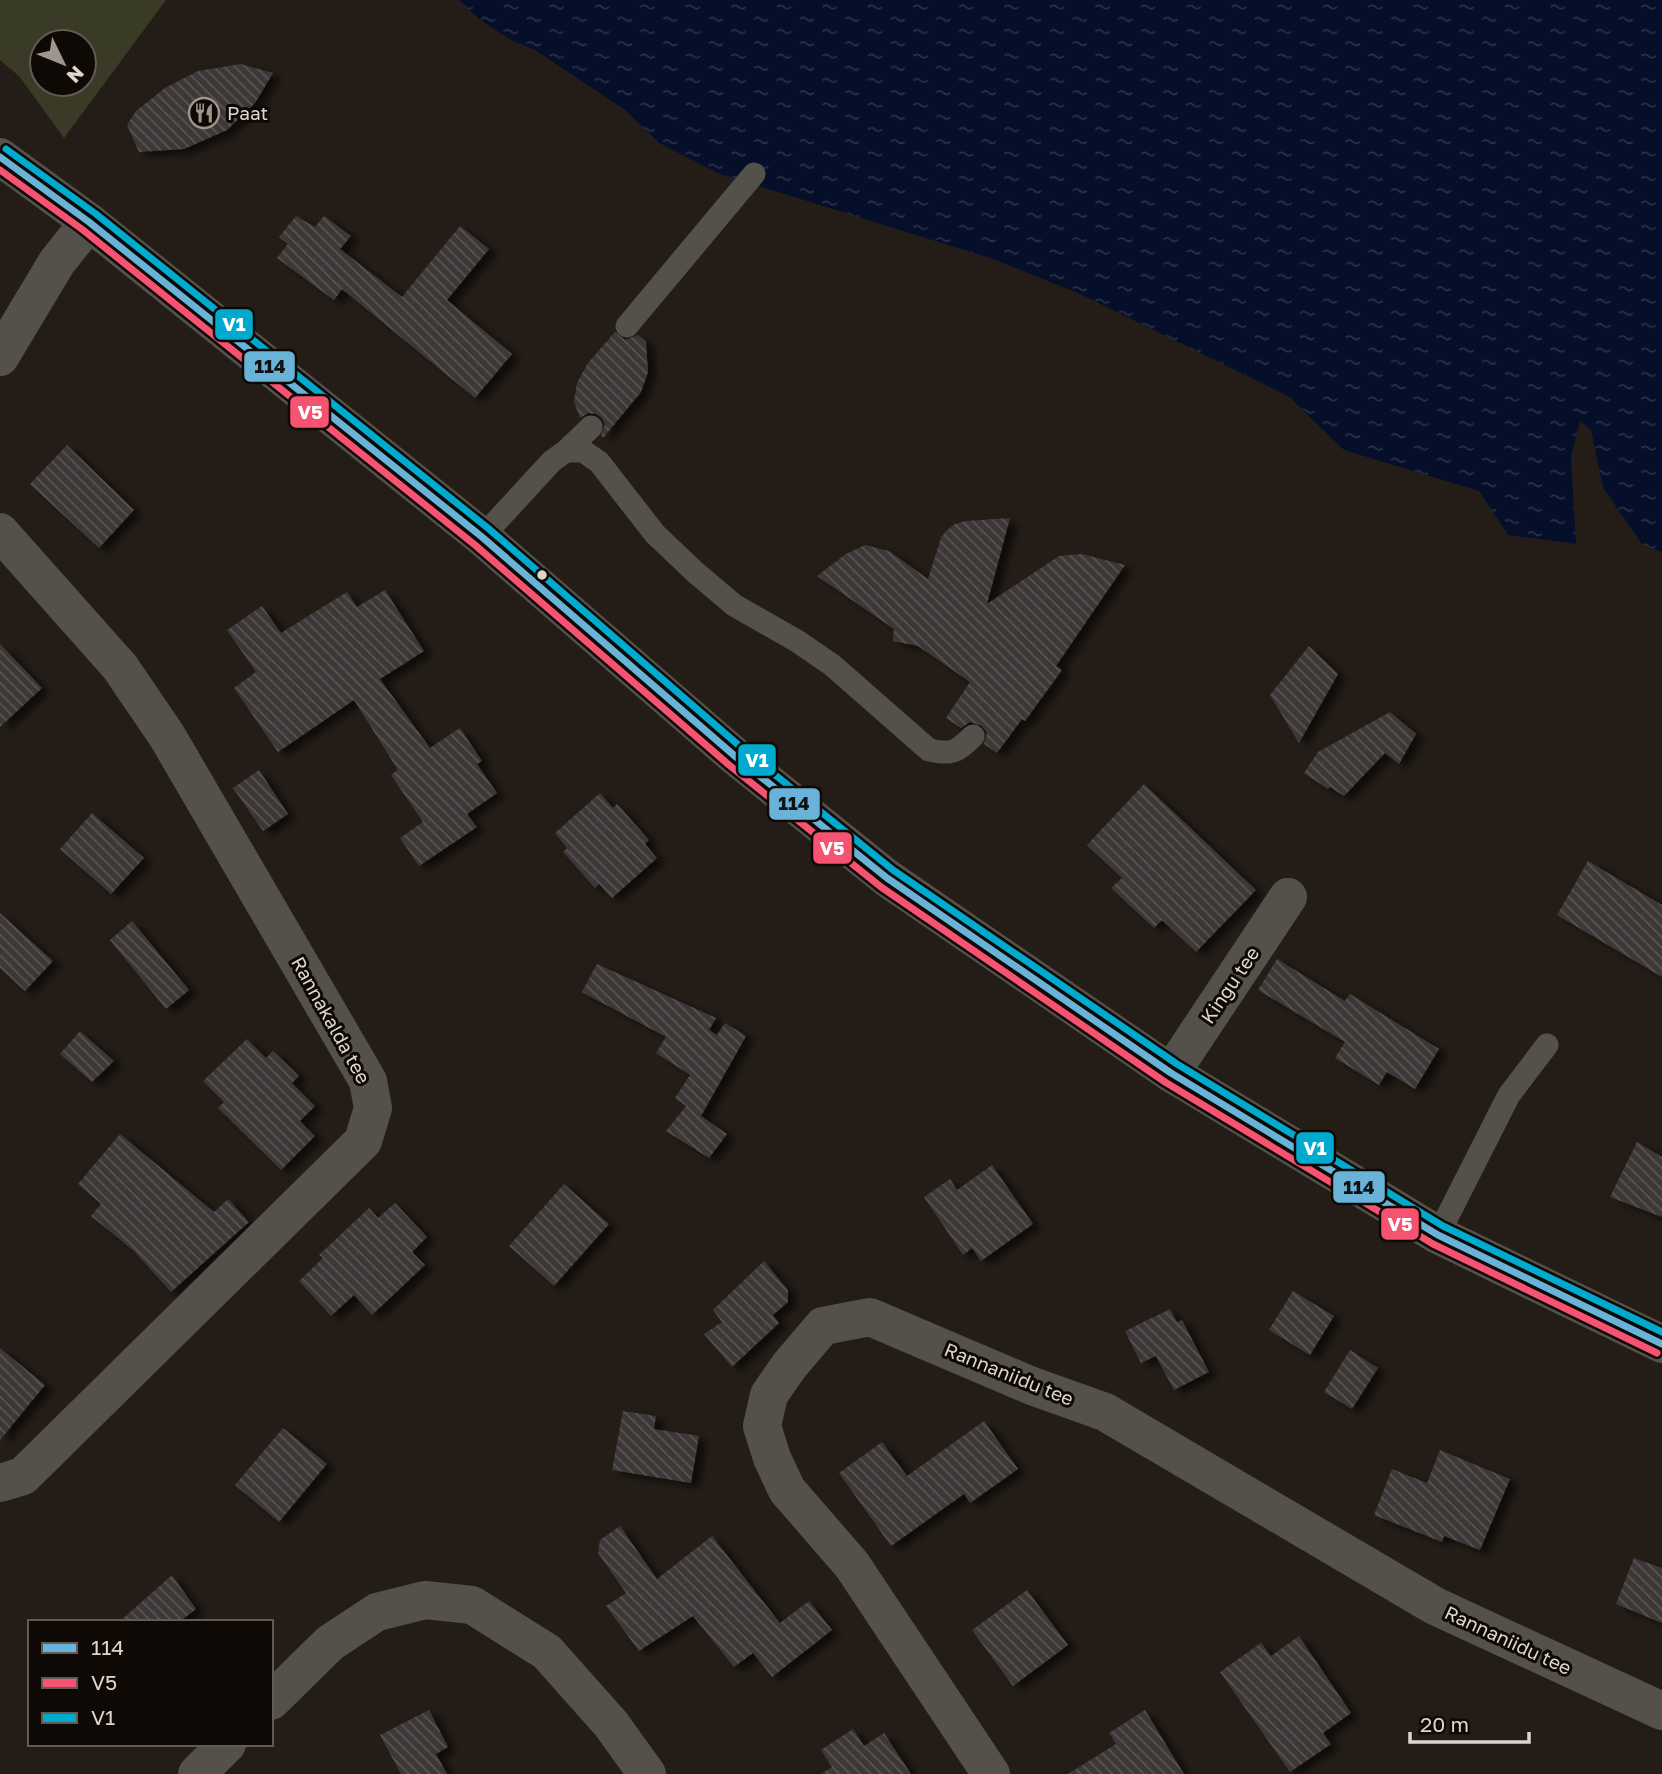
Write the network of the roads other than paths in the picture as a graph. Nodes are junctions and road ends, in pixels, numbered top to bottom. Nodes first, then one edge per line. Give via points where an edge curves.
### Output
1 (0, 158) edge
2 (754, 174) dead end
3 (89, 222) junction
4 (627, 326) dead end
5 (0, 357) edge
6 (591, 428) dead end
7 (566, 451) junction
8 (0, 533) edge
9 (482, 537) junction
10 (973, 736) dead end
11 (1288, 897) dead end
12 (1547, 1045) dead end
13 (1171, 1073) junction
14 (1438, 1235) junction
15 (1662, 1344) edge
16 (0, 1483) edge
17 (273, 1699) edge
18 (1662, 1711) edge
19 (226, 1746) edge
20 (197, 1774) edge
21 (647, 1774) edge
22 (991, 1774) edge

1 - 3 street
2 - 4 lane
3 - 5 street via 57,262
3 - 9 street
6 - 7 lane
7 - 9 lane
7 - 10 lane via 583,451 599,461 655,534 695,572 734,605 832,665 929,750 959,751
8 - 16 street, Rannakalda tee via 120,667 167,736 369,1082 373,1108 363,1141 23,1476
9 - 13 street via 736,757 887,878
11 - 13 street, Kingu tee
12 - 14 lane via 1509,1095
13 - 14 street
14 - 15 street
17 - 21 street via 330,1643 377,1612 425,1600 472,1605 547,1653 611,1724
18 - 22 street, Rannaniidu tee via 1435,1606 1105,1412 870,1317 823,1326 769,1395 762,1426 772,1458 787,1490 852,1565
19 - 20 street

